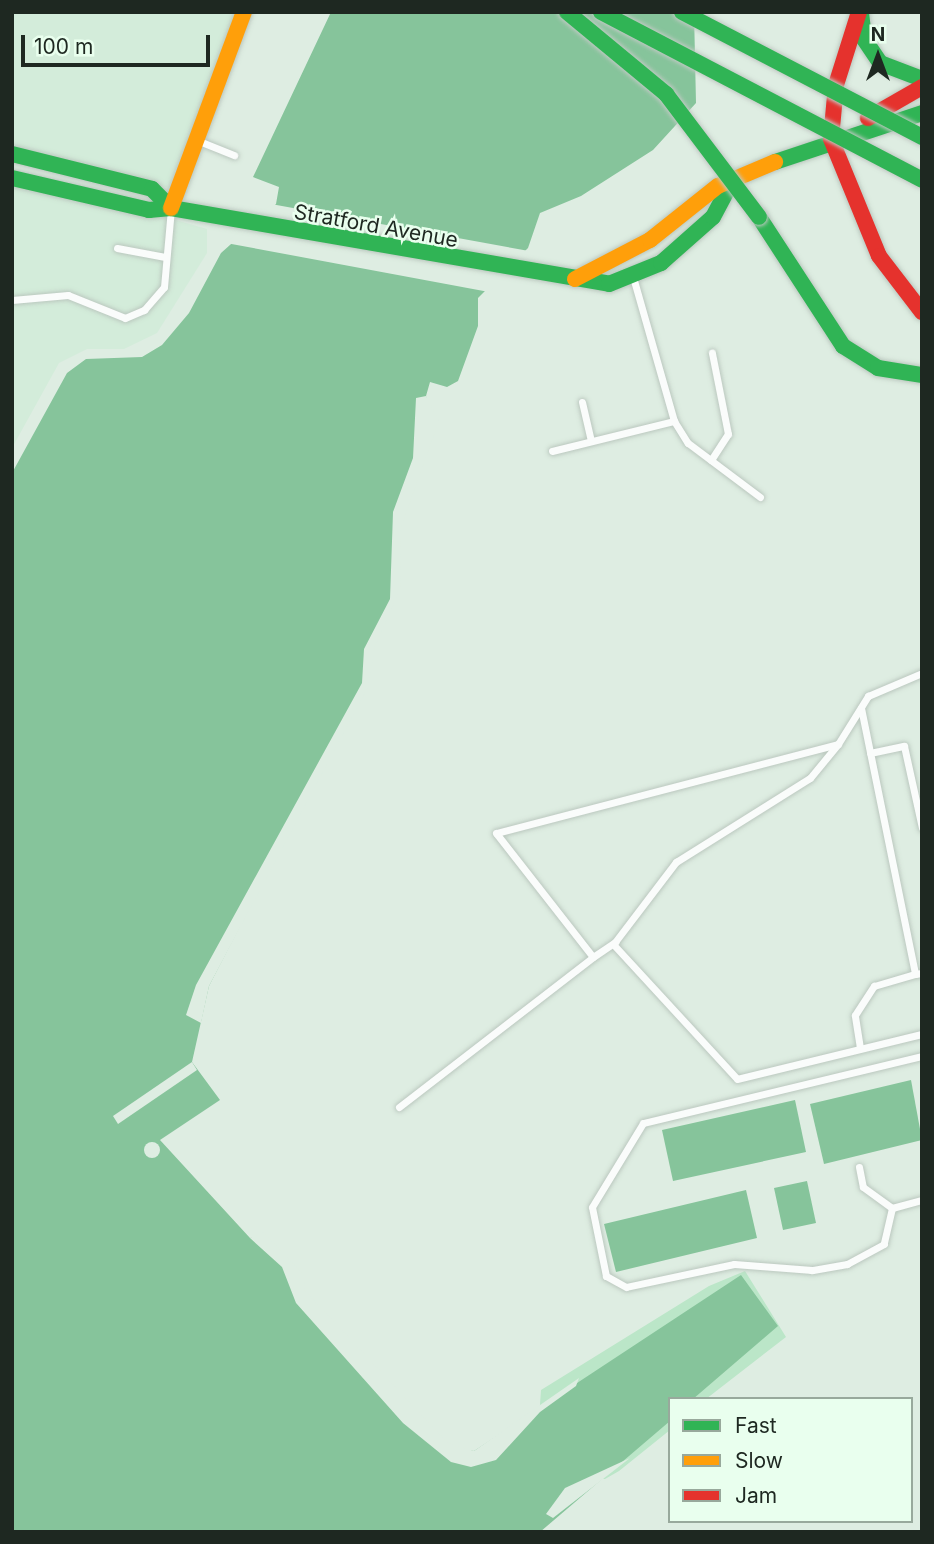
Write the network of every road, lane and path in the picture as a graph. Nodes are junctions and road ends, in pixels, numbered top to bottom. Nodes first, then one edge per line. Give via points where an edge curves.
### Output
1 (244, 12) edge
2 (567, 12) edge
3 (601, 12) edge
4 (682, 12) edge
5 (860, 12) edge
6 (922, 79) edge
7 (922, 87) edge
8 (922, 113) edge
9 (922, 137) edge
10 (831, 139) junction
11 (197, 141) junction
12 (12, 154) edge
13 (234, 155) dead end
14 (12, 178) edge
15 (922, 180) edge
16 (730, 185) junction
17 (171, 208) junction
18 (117, 248) dead end
19 (165, 257) junction
20 (633, 276) junction
21 (575, 279) junction
22 (12, 300) edge
23 (922, 312) edge
24 (712, 353) dead end
25 (922, 376) edge
26 (582, 402) dead end
27 (674, 421) junction
28 (591, 441) junction
29 (552, 451) dead end
30 (711, 460) junction
31 (760, 497) dead end
32 (922, 673) edge
33 (861, 708) junction
34 (838, 744) junction
35 (870, 752) junction
36 (922, 828) edge
37 (613, 944) junction
38 (593, 957) junction
39 (918, 974) edge
40 (922, 1034) edge
41 (860, 1048) junction
42 (922, 1056) edge
43 (399, 1107) dead end
44 (859, 1167) dead end
45 (922, 1200) edge
46 (892, 1208) junction

1 - 11 main road
2 - 25 main road, bridge via 666,94 759,217 843,346 878,368
3 - 15 main road, bridge
4 - 9 main road, bridge
5 - 6 main road via 864,39 880,63
5 - 10 main road via 836,85
7 - 10 main road
8 - 10 main road
10 - 16 main road
10 - 23 main road via 879,256
11 - 13 lane
11 - 17 main road
12 - 17 main road, Stratford Avenue via 152,189
14 - 17 main road, Stratford Avenue via 112,203
16 - 20 main road, Stratford Avenue via 713,217 661,262
16 - 21 main road via 707,192 650,240
17 - 19 lane
17 - 21 main road, Stratford Avenue via 527,275
18 - 19 lane
19 - 22 lane via 156,302 125,318 68,295
20 - 21 main road, Stratford Avenue via 609,284
20 - 27 lane
24 - 30 lane via 728,434
26 - 28 lane
27 - 28 lane
27 - 30 lane via 688,443
28 - 29 lane
30 - 31 lane
32 - 33 lane via 868,696
33 - 34 lane
33 - 35 lane
34 - 37 lane via 810,778 676,862
34 - 38 lane via 496,833
35 - 36 lane via 904,746
35 - 39 lane
37 - 38 lane
37 - 41 lane via 737,1079
38 - 43 lane
39 - 41 lane via 874,986 855,1015
40 - 41 lane
42 - 46 lane via 643,1123 592,1207 606,1276 626,1287 734,1264 803,1270 847,1264 884,1244
44 - 46 lane via 863,1187
45 - 46 lane

